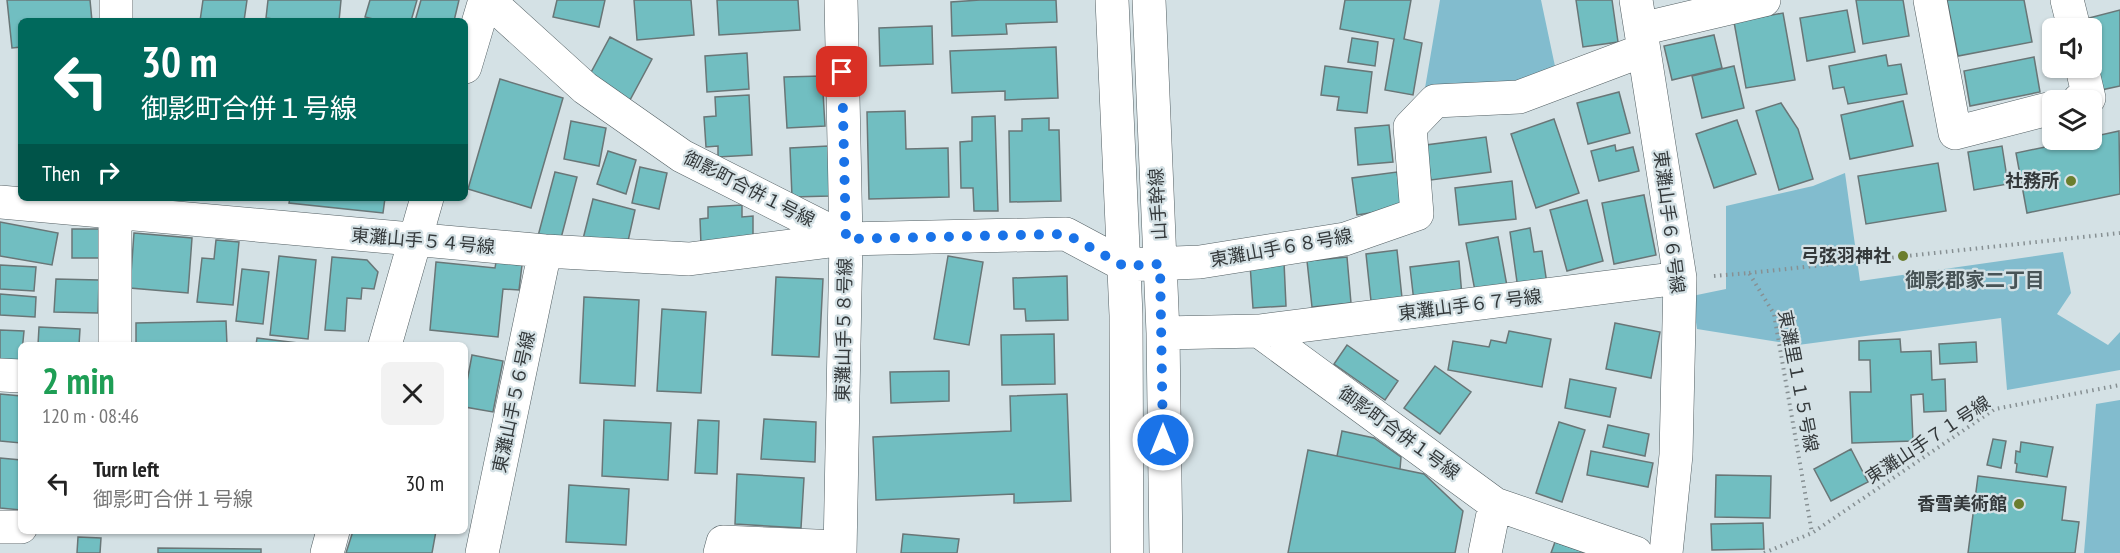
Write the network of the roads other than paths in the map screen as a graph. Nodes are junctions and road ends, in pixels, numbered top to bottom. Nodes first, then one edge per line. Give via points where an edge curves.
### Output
1 (116, 0) edge
2 (486, 0) edge
3 (841, 0) edge
4 (1112, 0) edge
5 (1149, 0) edge
6 (1764, 0) edge
7 (1930, 0) edge
8 (2067, 0) edge
9 (116, 18) edge
10 (2072, 18) edge
11 (1640, 26) edge
12 (468, 57) edge
13 (2042, 111) edge
14 (426, 201) edge
15 (0, 202) edge
16 (116, 206) edge
17 (846, 239) junction
18 (415, 240) junction
19 (545, 251) junction
20 (1160, 264) junction
21 (1124, 266) junction
22 (1680, 278) junction
23 (1259, 332) junction
24 (1163, 333) junction
25 (115, 342) edge
26 (386, 342) edge
27 (0, 375) edge
28 (18, 376) edge
29 (1495, 504) junction
30 (0, 527) edge
31 (18, 527) edge
32 (332, 534) edge
33 (840, 550) edge
34 (327, 553) edge
35 (482, 553) edge
36 (720, 553) edge
37 (1127, 553) edge
38 (1166, 553) edge
39 (1485, 553) edge
40 (1636, 553) edge
41 (1666, 553) edge

1 - 9 street
2 - 12 street
2 - 17 street, 御影町合併１号線 via 585,88 682,156
3 - 17 street, 東灘山手５８号線
4 - 21 street, 山手幹線
5 - 20 street, 山手幹線
6 - 11 street
7 - 13 street via 1955,133
8 - 10 street
11 - 20 street, 東灘山手６８号線 via 1519,97 1435,101 1410,127 1417,214 1345,239 1200,262
11 - 22 street, 東灘山手６６号線
14 - 18 street
15 - 16 street, 東灘山手５４号線
16 - 18 street, 東灘山手５４号線
16 - 25 street
17 - 19 street, 東灘山手５４号線 via 689,259
17 - 21 street, 御影町合併１号線 via 1066,234
17 - 33 street, 東灘山手５８号線
18 - 19 street, 東灘山手５４号線
18 - 26 street
19 - 35 street, 東灘山手５６号線
20 - 21 street
20 - 24 street, 山手幹線
21 - 37 street, 山手幹線
22 - 23 street, 東灘山手６７号線
22 - 41 street, 東灘山手６６号線 via 1676,455
23 - 24 street
23 - 29 street, 御影町合併１号線
24 - 38 street, 山手幹線
27 - 28 street
29 - 39 street
29 - 40 street, 御影町合併１号線
30 - 31 street
32 - 34 street
33 - 36 street via 723,542

